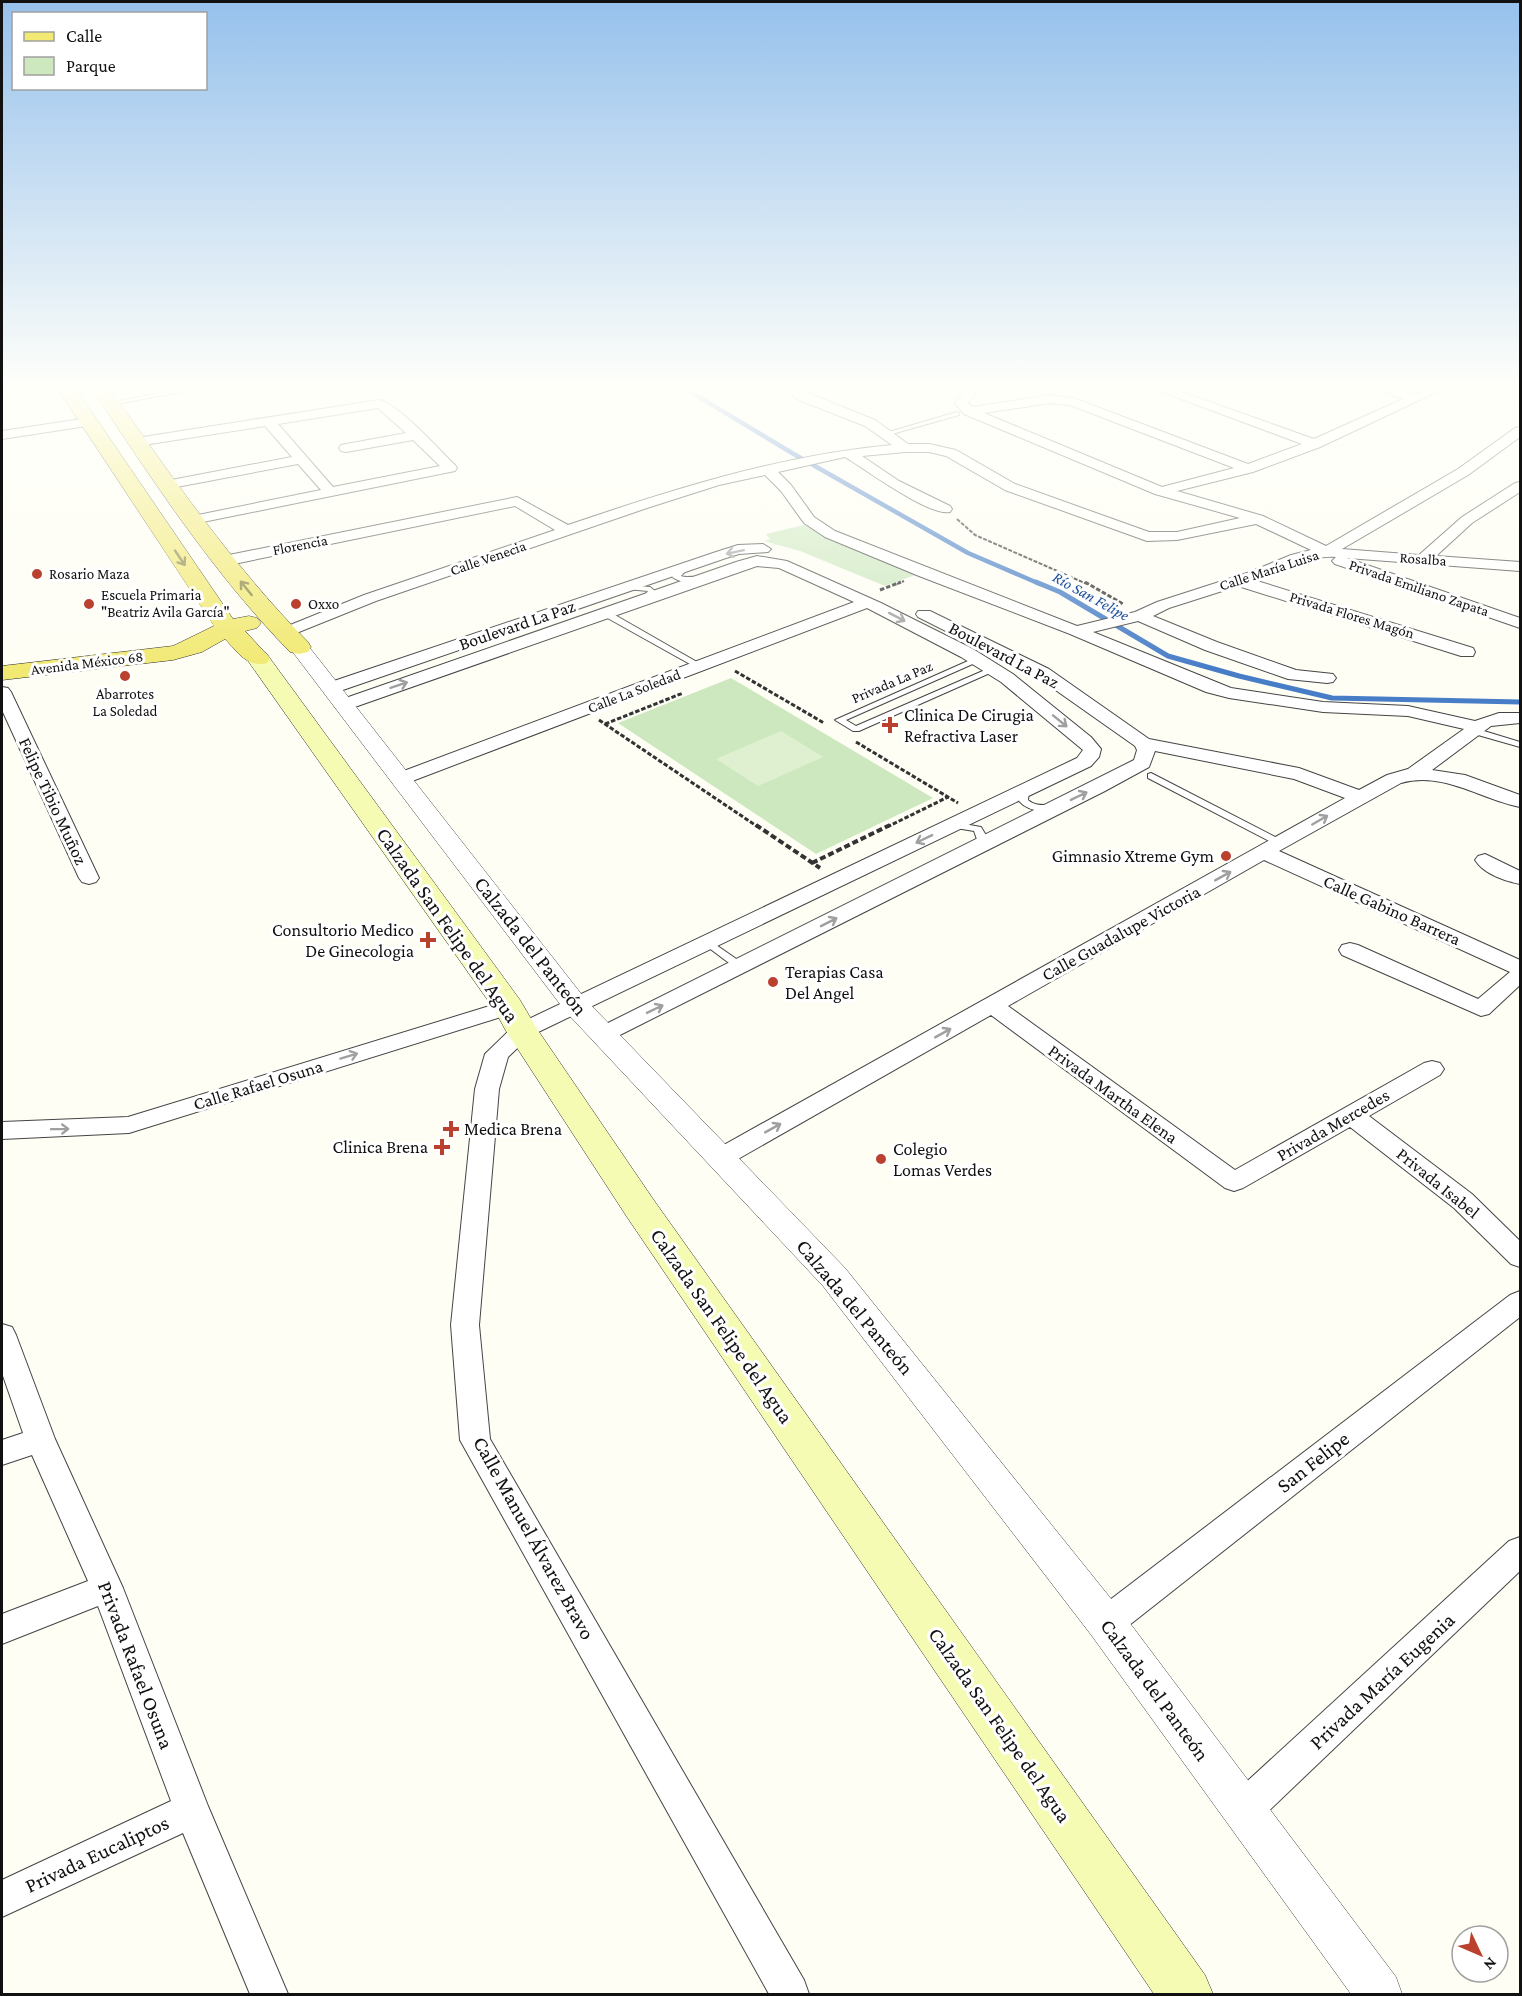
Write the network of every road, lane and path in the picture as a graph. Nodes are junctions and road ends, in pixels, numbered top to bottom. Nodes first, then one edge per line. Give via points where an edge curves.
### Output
1 (129, 482) edge
2 (164, 482) edge
3 (321, 482) edge
4 (376, 482) edge
5 (715, 482) edge
6 (780, 482) edge
7 (892, 482) edge
8 (1002, 482) edge
9 (1138, 482) edge
10 (1195, 482) edge
11 (1445, 482) edge
12 (1521, 486) edge
13 (329, 491) junction
14 (1160, 491) junction
15 (945, 509) joint
16 (1258, 519) junction
17 (192, 520) junction
18 (567, 531) junction
19 (1322, 553) junction
20 (1423, 559) junction
21 (224, 561) junction
22 (1521, 567) edge
23 (684, 568) junction
24 (702, 579) junction
25 (1237, 580) junction
26 (626, 588) junction
27 (647, 598) junction
28 (867, 603) junction
29 (1521, 606) edge
30 (605, 613) junction
31 (1136, 617) junction
32 (1513, 620) edge
33 (227, 627) junction
34 (1076, 631) junction
35 (279, 641) junction
36 (1467, 652) dead end
37 (173, 653) junction
38 (988, 664) junction
39 (700, 666) junction
40 (737, 672) dead end
41 (2, 673) edge
42 (726, 676) dead end
43 (1328, 678) dead end
44 (693, 689) dead end
45 (2, 692) edge
46 (337, 697) junction
47 (584, 710) junction
48 (1521, 718) edge
49 (605, 724) junction
50 (1476, 729) junction
51 (1143, 743) junction
52 (1521, 745) edge
53 (1415, 772) junction
54 (1151, 776) dead end
55 (400, 779) junction
56 (1025, 790) junction
57 (1360, 796) junction
58 (949, 797) dead end
59 (1521, 801) edge
60 (1055, 808) junction
61 (953, 825) junction
62 (982, 843) junction
63 (1272, 848) junction
64 (1485, 860) dead end
65 (812, 862) junction
66 (88, 878) dead end
67 (1521, 878) edge
68 (838, 880) junction
69 (709, 943) junction
70 (1350, 950) dead end
71 (741, 967) junction
72 (1521, 968) edge
73 (1521, 974) edge
74 (992, 1005) junction
75 (576, 1006) junction
76 (515, 1019) junction
77 (602, 1035) junction
78 (1432, 1069) dead end
79 (1351, 1115) junction
80 (2, 1131) edge
81 (722, 1157) junction
82 (1234, 1182) joint
83 (1521, 1257) edge
84 (1521, 1302) edge
85 (2, 1335) edge
86 (40, 1439) junction
87 (2, 1453) edge
88 (1521, 1551) edge
89 (107, 1588) junction
90 (1106, 1623) junction
91 (2, 1629) edge
92 (192, 1810) junction
93 (1243, 1810) junction
94 (2, 1899) edge
95 (269, 1995) edge
96 (790, 1995) edge
97 (1186, 1995) edge
98 (1379, 1995) edge

1 -> 33 main road
2 - 17 main road, Calzada San Felipe del Agua
3 - 13 street
4 - 13 street
5 - 18 street, Calle Venecia
6 - 34 street via 809,520 830,534
7 - 15 street
8 - 16 street, Calle Venecia via 1147,537 1177,536
9 - 14 street
10 - 14 street
11 - 19 street, Calle María Luisa
12 - 20 street via 1467,520
13 - 17 street
14 - 16 street
15 - 31 path via 975,535 1081,580 1117,599
16 - 19 street
17 - 21 main road, Calzada San Felipe del Agua
18 - 21 street, Florencia via 517,501
18 - 35 street, Calle Venecia via 370,598
19 - 20 street, Rosalba
19 - 25 street, Calle María Luisa via 1296,558
19 - 32 street, Privada Emiliano Zapata
20 - 22 street, Rosalba
35 -> 21 main road, Calzada San Felipe del Agua
23 - 24 lane via 676,577
23 - 26 street, Boulevard La Paz
51 -> 23 street, Boulevard La Paz via 1024,662 790,555 762,549 738,550
24 - 27 street, Boulevard La Paz
24 - 28 street, Boulevard La Paz via 748,563 774,562
25 - 31 street, Calle María Luisa
25 - 36 street, Privada Flores Magón
26 - 27 lane via 650,589
26 - 46 street, Boulevard La Paz
27 - 30 street, Boulevard La Paz
28 -> 38 street, Boulevard La Paz
28 - 39 street, Calle La Soledad
29 - 32 street
30 - 39 lane
46 -> 30 street, Boulevard La Paz
31 - 34 street, Calle María Luisa
31 - 43 street via 1294,675
33 - 35 main road
33 - 35 main road, Avenida México 68 via 257,623
33 - 37 main road, Avenida México 68 via 201,645
34 - 50 street via 1229,693 1335,708 1408,711
35 - 37 main road, Avenida México 68
35 - 46 street, Calzada del Panteón
35 - 76 main road, Calzada San Felipe del Agua
37 - 41 main road, Avenida México 68
38 - 38 lane, Privada La Paz via 839,720 856,729
38 -> 56 street, Boulevard La Paz via 1092,750 1084,762
39 - 47 street, Calle La Soledad
40 - 42 path
44 - 49 path
45 - 66 street, Felipe Tibio Muñoz
46 - 55 street, Calzada del Panteón
47 - 49 path
47 - 55 street, Calle La Soledad
48 - 50 street, Calle Guadalupe Victoria via 1493,718
49 - 65 path
50 - 52 lane
50 - 53 street, Calle Guadalupe Victoria
51 - 57 street via 1299,774
60 -> 51 street via 1135,768 1145,757
53 - 57 street, Calle Guadalupe Victoria
53 - 59 street via 1458,779
54 - 63 lane
55 - 75 street, Calzada del Panteón
56 - 60 lane via 1026,804
56 - 61 street, Boulevard La Paz
63 -> 57 street, Calle Guadalupe Victoria
58 - 65 path
60 - 62 street
61 - 62 lane via 978,829
61 -> 68 street, Boulevard La Paz
71 -> 62 street
63 - 72 street, Calle Gabino Barrera
74 -> 63 street, Calle Guadalupe Victoria
64 - 67 street
65 - 68 path
68 - 69 street, Boulevard La Paz
69 - 71 lane
69 - 75 street, Boulevard La Paz
70 - 73 street via 1481,1009
77 -> 71 street
81 -> 74 street, Calle Guadalupe Victoria
74 - 82 street, Privada Martha Elena
75 - 76 street, Calle Manuel Álvarez Bravo
75 - 77 street, Calzada del Panteón
80 -> 76 street, Calle Rafael Osuna via 129,1125
76 - 96 street, Calle Manuel Álvarez Bravo via 497,1054 487,1089 465,1325 475,1440
76 - 97 main road, Calzada San Felipe del Agua via 640,1208
77 - 81 street, Calzada del Panteón
78 - 79 street, Privada Mercedes
79 - 82 street, Privada Mercedes
79 - 83 street, Privada Isabel via 1463,1201
81 - 90 street, Calzada del Panteón via 834,1277
84 - 90 street, San Felipe
85 - 86 street, Privada Rafael Osuna
86 - 87 street
86 - 89 street, Privada Rafael Osuna
88 - 93 street, Privada María Eugenia
89 - 91 street
89 - 92 street, Privada Rafael Osuna
90 - 93 street, Calzada del Panteón
92 - 94 street, Privada Eucaliptos
92 - 95 street, Privada Rafael Osuna
93 - 98 street, Calzada del Panteón

